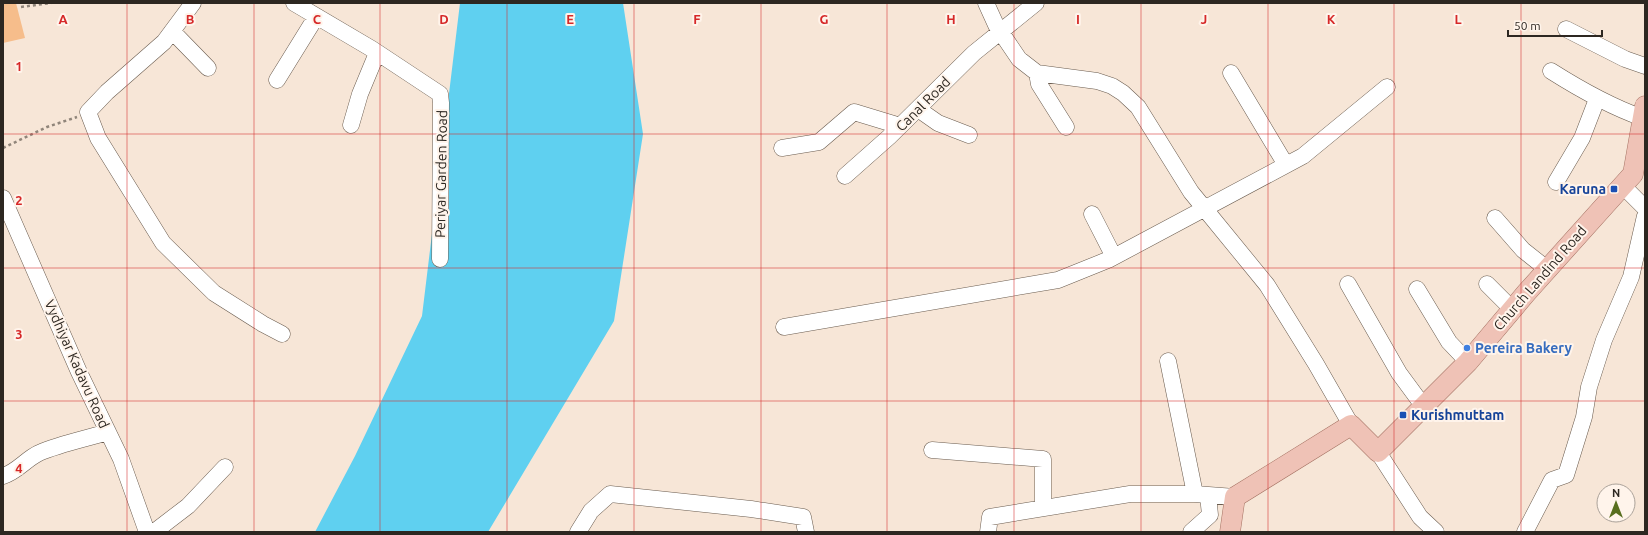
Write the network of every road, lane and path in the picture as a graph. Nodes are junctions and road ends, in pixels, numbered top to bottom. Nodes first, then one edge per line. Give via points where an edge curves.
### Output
1 (51, 3) edge
2 (193, 3) edge
3 (294, 3) edge
4 (986, 3) edge
5 (1036, 3) edge
6 (21, 7) dead end
7 (316, 17) junction
8 (1566, 29) dead end
9 (172, 31) junction
10 (1000, 32) junction
11 (377, 53) junction
12 (1645, 66) edge
13 (208, 68) dead end
14 (1551, 71) dead end
15 (1037, 73) junction
16 (1231, 73) dead end
17 (277, 80) dead end
18 (1387, 87) dead end
19 (1597, 99) junction
20 (918, 109) junction
21 (88, 112) junction
22 (1644, 112) edge
23 (351, 125) dead end
24 (900, 126) junction
25 (1066, 127) dead end
26 (969, 135) dead end
27 (3, 148) edge
28 (782, 148) dead end
29 (1286, 165) junction
30 (845, 176) dead end
31 (1556, 182) dead end
32 (1622, 185) junction
33 (3, 198) edge
34 (1204, 208) junction
35 (1645, 208) edge
36 (1092, 214) dead end
37 (1645, 216) edge
38 (1495, 218) dead end
39 (1114, 257) junction
40 (440, 259) dead end
41 (1547, 269) junction
42 (1348, 284) dead end
43 (1487, 284) dead end
44 (1417, 289) dead end
45 (1512, 309) junction
46 (784, 327) dead end
47 (282, 334) dead end
48 (1168, 361) dead end
49 (1468, 362) junction
50 (1424, 407) junction
51 (1351, 425) junction
52 (108, 432) junction
53 (932, 450) dead end
54 (1378, 452) junction
55 (225, 467) dead end
56 (3, 476) edge
57 (1201, 495) junction
58 (1235, 497) junction
59 (1043, 508) junction
60 (147, 532) edge
61 (154, 532) edge
62 (578, 532) edge
63 (806, 532) edge
64 (988, 532) edge
65 (1191, 532) edge
66 (1230, 532) edge
67 (1436, 532) edge
68 (1525, 532) edge

1 - 6 path
2 - 9 street
3 - 7 street, Periyar Garden Road
4 - 10 street
5 - 10 street, Canal Road
7 - 11 street, Periyar Garden Road
7 - 17 street
8 - 12 street via 1625,59
9 - 13 street
9 - 21 street via 164,42
10 - 15 street via 1019,60
10 - 20 street, Canal Road via 974,53
11 - 23 street via 360,94
11 - 40 street, Periyar Garden Road via 440,94
14 - 19 street
15 - 25 street via 1039,84
15 - 34 street via 1097,81 1123,93 1138,107 1191,192
16 - 29 street
18 - 29 street via 1303,156
19 - 22 street via 1616,109
19 - 31 street via 1582,138
20 - 24 street, Canal Road
20 - 26 street via 938,123
21 - 27 path via 47,127
21 - 47 street via 98,138 162,243 214,293
22 - 32 main road, Church Landind Road via 1633,174
24 - 28 street via 854,112 818,142
24 - 30 street, Canal Road
29 - 34 street
32 - 35 street
32 - 41 main road, Church Landind Road
33 - 52 street, Vydhiyar Kadavu Road
34 - 39 street
34 - 51 street via 1267,285
36 - 39 street
37 - 68 street via 1631,277 1604,340 1566,475 1552,480
38 - 41 street via 1523,250
39 - 46 street via 1058,280
41 - 45 main road, Church Landind Road
42 - 50 street via 1398,374
43 - 45 street
44 - 49 street via 1449,342
45 - 49 main road, Church Landind Road
48 - 57 street
49 - 50 main road, Church Landind Road
50 - 54 main road, Church Landind Road
51 - 54 main road
51 - 58 main road
52 - 56 street via 40,452 27,459 10,474
52 - 60 street, Vydhiyar Kadavu Road
53 - 59 street via 1043,459
54 - 67 street via 1420,517
55 - 61 street via 188,506
57 - 58 street
57 - 59 street via 1130,494
57 - 65 street via 1210,515
58 - 66 main road
59 - 64 street via 990,517
62 - 63 street via 591,510 610,494 803,517

